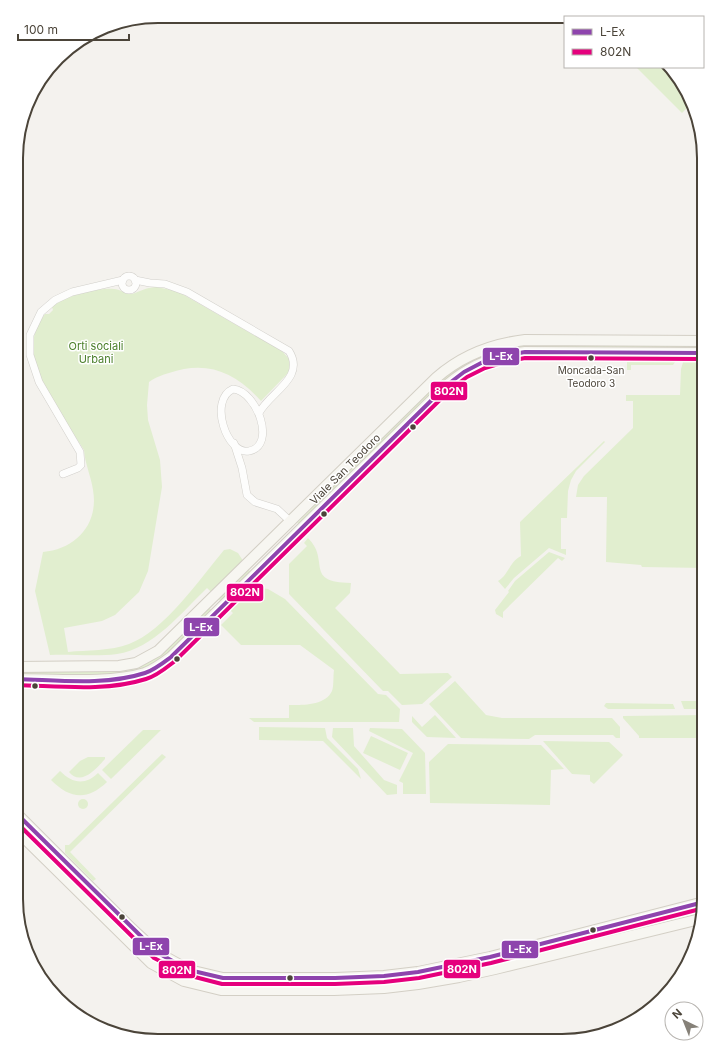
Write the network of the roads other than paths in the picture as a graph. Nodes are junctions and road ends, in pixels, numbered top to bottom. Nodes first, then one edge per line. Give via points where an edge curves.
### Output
1 (135, 280) junction
2 (150, 283) junction
3 (123, 284) junction
4 (133, 290) junction
5 (697, 347) edge
6 (697, 347) edge
7 (269, 399) junction
8 (253, 403) junction
9 (259, 413) junction
10 (234, 443) junction
11 (249, 450) junction
12 (242, 468) junction
13 (63, 474) dead end
14 (290, 522) junction
15 (299, 530) junction
16 (271, 542) junction
17 (279, 550) junction
18 (23, 667) edge
19 (23, 679) edge
20 (23, 820) edge
21 (23, 837) edge
22 (697, 904) edge
23 (695, 920) edge

1 - 2 street
1 - 3 street via 130,276
1 - 4 street
2 - 4 street
2 - 7 street via 165,284 187,292 290,351 294,363 293,375
3 - 4 street via 129,291
3 - 13 street via 72,292 54,300 41,312 30,335 30,355 39,382 80,452 82,461 78,468
5 - 14 main road, Viale San Teodoro via 525,340 499,344 470,354 436,378
6 - 15 main road via 525,352 498,356 475,365 447,385
7 - 8 street via 259,404
7 - 9 street
8 - 9 street
8 - 10 street via 237,389 228,391 223,398 222,422
9 - 11 street via 262,435 258,446
10 - 11 street via 244,451
10 - 12 street
11 - 12 street
12 - 14 street via 251,499 277,509
14 - 15 main road
14 - 16 main road, Viale San Teodoro
15 - 17 main road
16 - 17 main road
16 - 18 main road, Viale San Teodoro via 166,645 136,663 105,667
17 - 19 main road via 160,666 145,673 115,679
20 - 22 main road via 158,953 189,970 223,978 335,978 418,972
21 - 23 main road via 151,963 184,980 221,990 334,990 418,984 473,974

